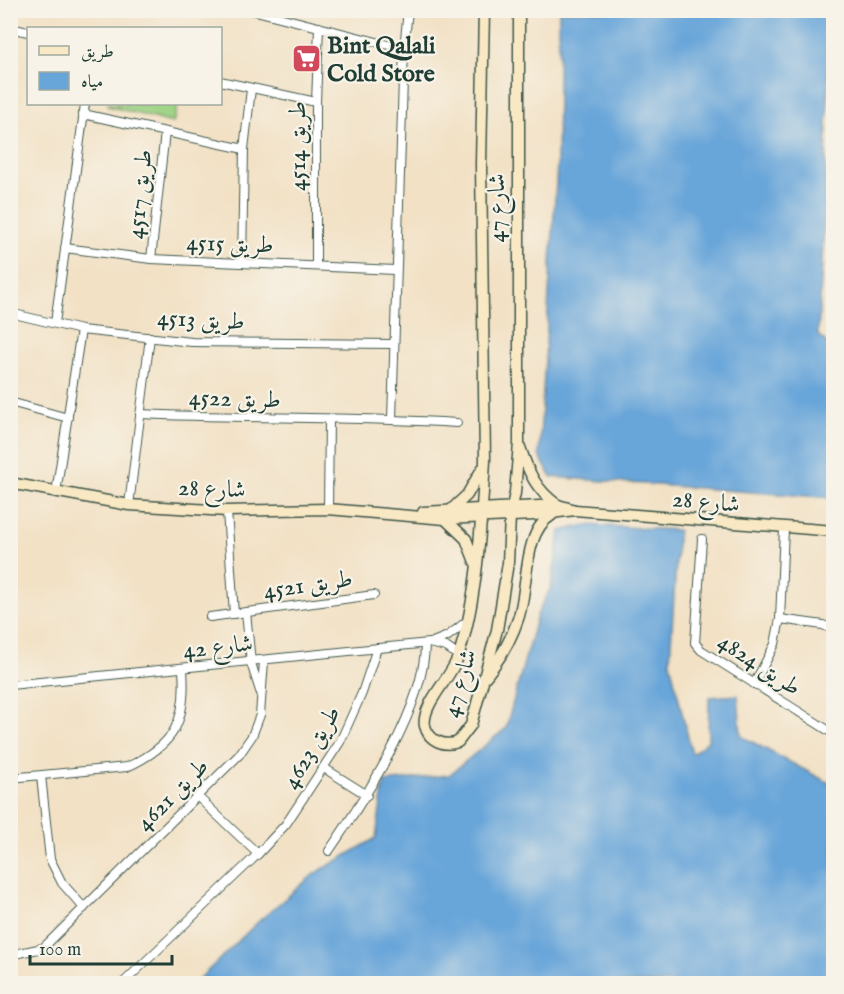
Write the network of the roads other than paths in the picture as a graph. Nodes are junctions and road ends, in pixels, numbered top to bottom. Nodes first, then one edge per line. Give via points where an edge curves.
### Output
1 (252, 10) edge
2 (408, 10) edge
3 (484, 10) edge
4 (519, 10) edge
5 (319, 27) junction
6 (10, 28) edge
7 (27, 32) edge
8 (404, 49) junction
9 (222, 82) edge
10 (251, 89) junction
11 (316, 102) junction
12 (85, 105) edge
13 (83, 114) junction
14 (165, 132) junction
15 (244, 149) junction
16 (64, 248) junction
17 (151, 260) junction
18 (242, 263) junction
19 (316, 266) junction
20 (395, 270) junction
21 (10, 313) edge
22 (55, 323) junction
23 (81, 330) junction
24 (150, 337) junction
25 (392, 344) junction
26 (10, 402) edge
27 (140, 414) junction
28 (68, 418) junction
29 (392, 419) junction
30 (329, 420) junction
31 (457, 423) dead end
32 (519, 443) junction
33 (485, 461) junction
34 (10, 483) edge
35 (56, 493) junction
36 (129, 505) junction
37 (328, 509) junction
38 (557, 509) junction
39 (226, 511) junction
40 (511, 512) junction
41 (482, 513) junction
42 (448, 514) junction
43 (784, 529) junction
44 (834, 531) edge
45 (702, 539) dead end
46 (476, 563) junction
47 (374, 595) dead end
48 (246, 612) junction
49 (234, 614) junction
50 (210, 617) dead end
51 (780, 619) junction
52 (466, 622) junction
53 (834, 630) edge
54 (427, 643) junction
55 (377, 648) junction
56 (459, 656) junction
57 (264, 661) junction
58 (251, 663) junction
59 (183, 670) junction
60 (482, 681) junction
61 (754, 684) junction
62 (10, 685) edge
63 (261, 692) junction
64 (834, 734) edge
65 (324, 768) junction
66 (41, 776) junction
67 (10, 778) edge
68 (367, 795) junction
69 (197, 796) junction
70 (329, 850) dead end
71 (258, 854) junction
72 (84, 908) junction
73 (10, 955) edge
74 (122, 984) edge

1 - 5 street
2 - 8 street
3 - 33 street, شارع 47
4 - 32 street, شارع 47
5 - 8 street
5 - 11 street, طريق 4514
6 - 7 street
8 - 20 street
9 - 10 street
10 - 11 street
10 - 15 street
11 - 19 street, طريق 4514
12 - 13 street
13 - 14 street, طريق 4517
13 - 16 street
14 - 15 street, طريق 4517
14 - 17 street, طريق 4517
15 - 18 street
16 - 17 street, طريق 4515
16 - 22 street
17 - 18 street, طريق 4515
18 - 19 street, طريق 4515
19 - 20 street, طريق 4515
20 - 25 street
21 - 22 street, طريق 4513
22 - 23 street, طريق 4513
23 - 24 street, طريق 4513
23 - 28 street
24 - 25 street, طريق 4513 via 192,342
24 - 27 street
25 - 29 street
26 - 28 street
27 - 30 street, طريق 4522
27 - 36 street
28 - 35 street
29 - 30 street, طريق 4522
29 - 31 street, طريق 4522
30 - 37 street
32 - 38 street via 537,487
32 - 40 street, شارع 47
33 - 41 street, شارع 47
33 - 42 street via 474,485
34 - 35 street, شارع 28
35 - 36 street, شارع 28
36 - 39 street, شارع 28
37 - 39 street, شارع 28
37 - 42 street, شارع 28
38 - 40 street, شارع 28
38 - 43 street, شارع 28
38 - 60 street via 543,520 534,536 519,618 497,662
39 - 49 street, طريق 4521
40 - 41 street, شارع 28
40 - 60 street, شارع 47 via 508,562
41 - 42 street, شارع 28
41 - 46 street, شارع 47
42 - 46 street via 466,539
43 - 44 street, شارع 28
43 - 51 street
45 - 61 street, طريق 4824 via 694,643
46 - 52 street, شارع 47
47 - 48 street, طريق 4521
48 - 49 street, طريق 4521
48 - 58 street, طريق 4521
49 - 50 street, طريق 4521
51 - 53 street
51 - 61 street via 775,644
52 - 54 street, شارع 42 via 448,636
52 - 56 street, شارع 47
54 - 55 street, شارع 42
54 - 56 street, شارع 42 via 447,647
54 - 68 street via 416,692
55 - 57 street, شارع 42
55 - 65 street, طريق 4623 via 352,718
56 - 60 street, شارع 47 via 444,686 427,706 426,727 431,737 441,744 453,744 465,735
57 - 58 street, شارع 42
57 - 63 street, طريق 4621
58 - 59 street, شارع 42
58 - 63 street, طريق 4621
59 - 62 street, شارع 42
59 - 66 street via 186,700 180,718 159,748 127,767
61 - 64 street, طريق 4824
63 - 69 street, طريق 4621 via 260,715 252,736 239,755
65 - 68 street
65 - 71 street, طريق 4623 via 285,824
66 - 67 street
66 - 72 street via 50,859 62,884
68 - 70 street
69 - 71 street
69 - 72 street, طريق 4621
71 - 74 street
72 - 73 street, طريق 4621 via 43,948

